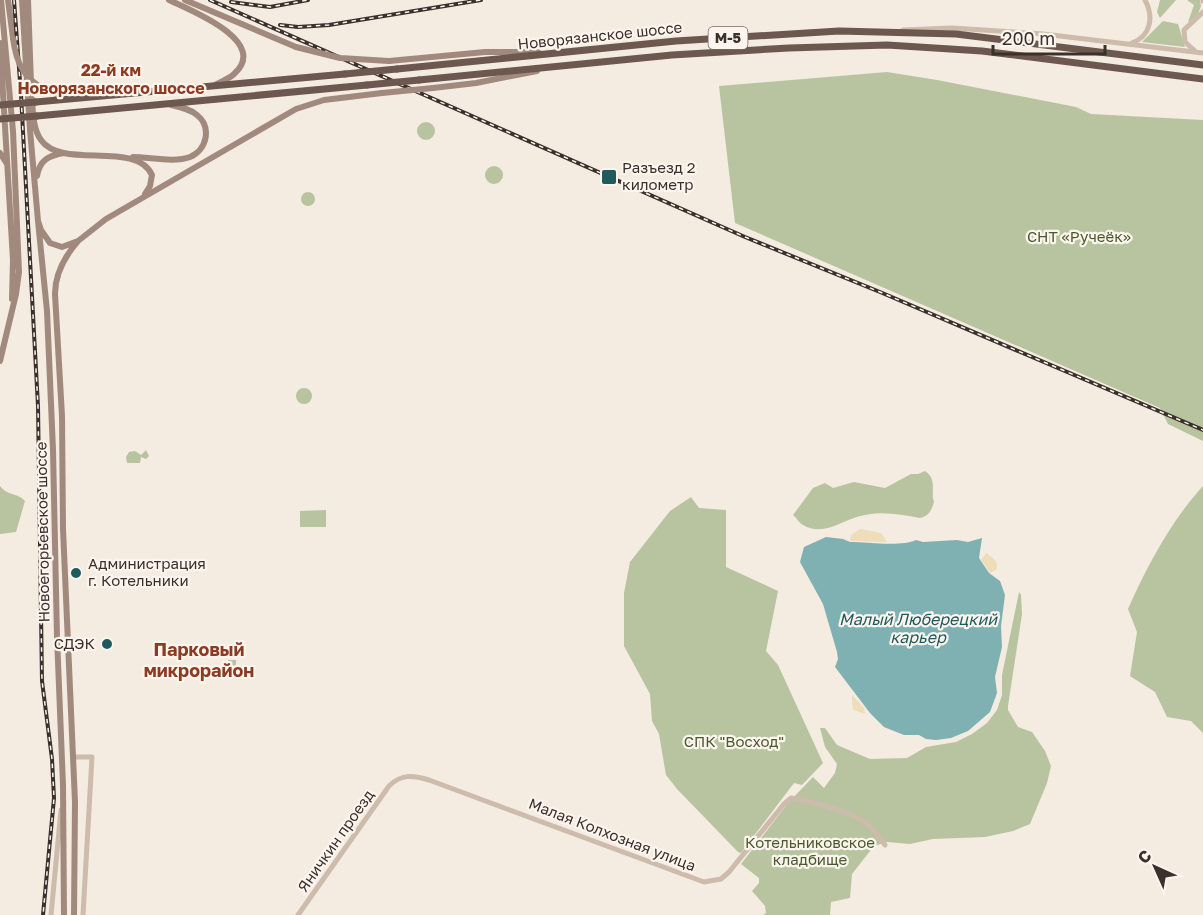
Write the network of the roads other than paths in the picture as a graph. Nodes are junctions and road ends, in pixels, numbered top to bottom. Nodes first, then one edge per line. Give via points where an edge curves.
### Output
1 (1, 0) edge
2 (8, 0) edge
3 (22, 0) edge
4 (28, 0) edge
5 (169, 0) edge
6 (185, 0) edge
7 (1145, 0) edge
8 (1203, 12) edge
9 (886, 32) junction
10 (0, 43) edge
11 (1129, 44) junction
12 (571, 52) junction
13 (1200, 52) edge
14 (1, 53) edge
15 (1, 64) edge
16 (1203, 65) edge
17 (563, 66) junction
18 (6, 76) junction
19 (1203, 79) edge
20 (0, 87) edge
21 (211, 87) junction
22 (4, 94) junction
23 (75, 99) junction
24 (167, 104) junction
25 (0, 105) edge
26 (0, 119) edge
27 (6, 126) junction
28 (0, 138) edge
29 (7, 145) edge
30 (0, 153) edge
31 (66, 153) junction
32 (121, 158) junction
33 (8, 165) junction
34 (36, 181) junction
35 (144, 196) junction
36 (38, 221) junction
37 (78, 241) junction
38 (16, 248) junction
39 (0, 360) edge
40 (73, 757) junction
41 (394, 781) joint
42 (63, 785) junction
43 (885, 845) dead end
44 (51, 915) edge
45 (64, 915) edge
46 (74, 915) edge
47 (83, 915) edge
48 (298, 915) edge

1 - 18 main road
2 - 23 main road, М-5, bridge via 19,65 31,81 47,91
3 - 34 main road, Новоегорьевское шоссе
4 - 31 main road via 36,129 45,145
5 - 21 main road, М-5 via 235,38 242,48 243,59 236,73
6 - 12 main road, М-5, bridge via 296,47 340,58 389,61 485,52
7 - 11 street via 1149,28
8 - 13 street via 1185,27 1183,34 1189,48
9 - 11 street via 952,28 1064,35
9 - 12 highway, Новорязанское шоссе / М-5 via 798,33
9 - 16 highway, Новорязанское шоссе / М-5 via 956,34
10 - 14 main road
11 - 13 street
12 - 21 highway, Новорязанское шоссе / М-5, bridge
14 - 15 main road
15 - 18 main road
17 - 19 highway, Новорязанское шоссе / М-5 via 741,51 905,45 993,52
17 - 24 highway, Новорязанское шоссе / М-5, bridge
17 - 35 main road, Новоегорьевское шоссе / М-5, bridge via 476,83 324,100 297,109
18 - 22 main road
18 - 29 main road
20 - 22 main road
21 - 23 highway, Новорязанское шоссе / М-5
22 - 27 main road
23 - 25 highway, Новорязанское шоссе / М-5, bridge
24 - 26 highway, Новорязанское шоссе / М-5, bridge
24 - 32 main road, М-5 via 201,118 206,130 197,153 183,159
27 - 28 main road
27 - 29 main road
29 - 33 main road
29 - 38 main road
30 - 33 main road
31 - 32 main road
31 - 34 main road via 44,159
32 - 35 main road via 143,163 150,170 152,181
33 - 38 main road
34 - 36 main road, Новоегорьевское шоссе
35 - 37 main road, Новоегорьевское шоссе
36 - 37 main road via 43,235 53,245 62,247
36 - 42 main road, Новоегорьевское шоссе via 47,311
37 - 40 main road, Новоегорьевское шоссе via 63,264 55,287
38 - 39 main road via 18,282
40 - 46 main road, Новоегорьевское шоссе
40 - 47 street via 92,757
41 - 43 street, Малая Колхозная улица via 404,776 429,780 704,882 721,879 729,872 791,798 856,817
41 - 48 street, Яничкин проезд
42 - 44 street
42 - 45 main road, Новоегорьевское шоссе

